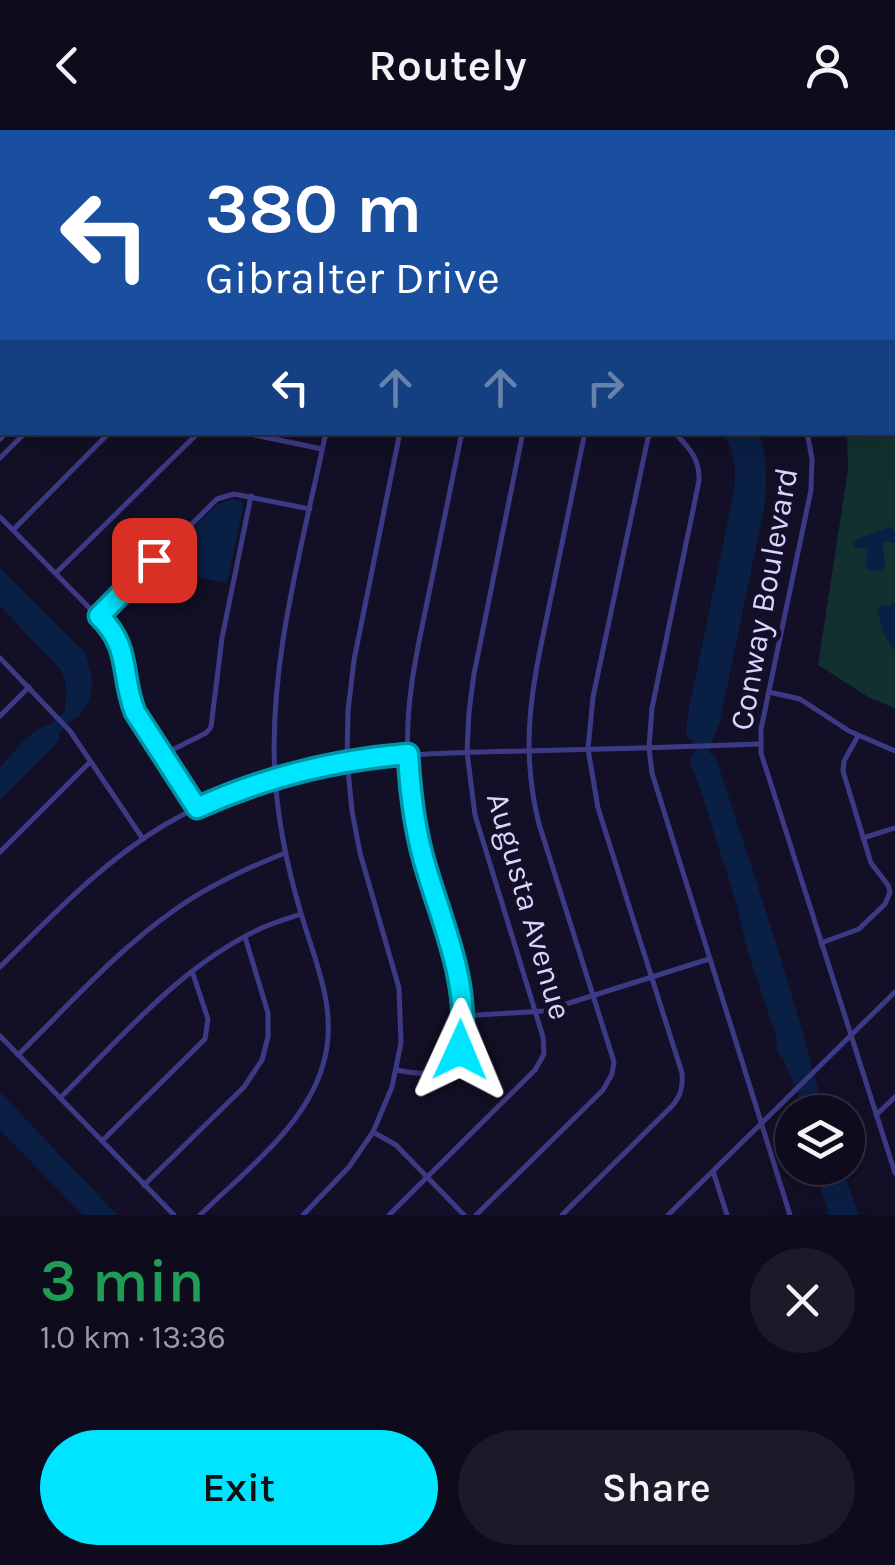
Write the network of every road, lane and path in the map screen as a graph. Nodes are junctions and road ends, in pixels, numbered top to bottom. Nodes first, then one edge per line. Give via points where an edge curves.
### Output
1 (22, 435) edge
2 (107, 435) edge
3 (195, 435) edge
4 (254, 435) edge
5 (325, 435) edge
6 (399, 435) edge
7 (461, 435) edge
8 (522, 435) edge
9 (584, 435) edge
10 (650, 435) edge
11 (677, 435) edge
12 (808, 435) edge
13 (322, 450) junction
14 (0, 458) edge
15 (251, 496) junction
16 (310, 509) junction
17 (0, 517) edge
18 (13, 530) junction
19 (56, 573) junction
20 (99, 616) junction
21 (0, 658) edge
22 (29, 687) junction
23 (769, 692) junction
24 (0, 716) edge
25 (858, 736) junction
26 (760, 744) junction
27 (649, 748) junction
28 (588, 749) junction
29 (528, 751) junction
30 (895, 751) edge
31 (467, 752) junction
32 (408, 754) junction
33 (162, 755) junction
34 (347, 760) junction
35 (91, 762) junction
36 (275, 777) junction
37 (197, 808) junction
38 (895, 828) edge
39 (863, 838) junction
40 (143, 840) junction
41 (0, 852) edge
42 (285, 852) junction
43 (301, 914) junction
44 (245, 937) junction
45 (822, 943) junction
46 (708, 959) junction
47 (0, 968) edge
48 (192, 972) junction
49 (651, 977) junction
50 (895, 992) edge
51 (594, 996) junction
52 (536, 1013) junction
53 (462, 1016) junction
54 (851, 1035) junction
55 (0, 1036) edge
56 (18, 1055) junction
57 (396, 1070) junction
58 (895, 1097) edge
59 (60, 1098) junction
60 (876, 1115) junction
61 (761, 1124) junction
62 (373, 1132) junction
63 (102, 1142) junction
64 (712, 1171) junction
65 (895, 1173) edge
66 (428, 1178) junction
67 (144, 1185) junction
68 (174, 1215) edge
69 (200, 1215) edge
70 (302, 1215) edge
71 (389, 1215) edge
72 (464, 1215) edge
73 (476, 1215) edge
74 (562, 1215) edge
75 (668, 1215) edge
76 (727, 1215) edge
77 (790, 1215) edge

1 - 14 street
2 - 18 street
3 - 19 street
4 - 13 street
5 - 13 street
6 - 34 street via 354,660
7 - 32 street via 414,662
8 - 31 street, Augusta Avenue via 474,674
9 - 29 street via 533,685
10 - 28 street via 593,697
11 - 27 street via 700,469
12 - 23 street, Conway Boulevard via 811,490
13 - 16 street
15 - 16 street
15 - 20 street via 217,499
15 - 33 street via 211,727
16 - 36 street via 279,667
17 - 18 street
18 - 19 street
19 - 20 street
20 - 33 street via 122,650 135,712
21 - 22 street
22 - 24 street
22 - 35 street
23 - 25 street via 800,698
23 - 26 street, Conway Boulevard
25 - 30 street
25 - 39 street via 843,771
26 - 27 street
26 - 45 street, Conway Boulevard
27 - 28 street
27 - 46 street via 656,792
28 - 29 street
28 - 49 street via 598,808
29 - 31 street
29 - 51 street via 539,824
31 - 32 street
31 - 52 street, Augusta Avenue via 479,834
32 - 34 street
32 - 53 street via 416,828 454,958
33 - 37 street
34 - 36 street
34 - 57 street via 360,853 398,988
35 - 40 street
35 - 41 street
36 - 37 street
36 - 42 street
37 - 40 street
38 - 39 street
39 - 45 street via 888,898 859,929
40 - 47 street via 92,878
42 - 43 street
42 - 56 street via 222,880 156,923
43 - 44 street
43 - 69 street via 328,1010 321,1073 294,1121
44 - 48 street
44 - 67 street via 268,1013 262,1060 244,1087
45 - 54 street, Conway Boulevard
46 - 49 street
46 - 61 street
48 - 59 street
48 - 63 street via 208,1020 205,1039
49 - 51 street
49 - 74 street via 682,1072 680,1094
50 - 54 street
51 - 52 street
51 - 73 street via 614,1062 608,1084
52 - 53 street
52 - 66 street, Augusta Avenue via 545,1043 539,1066
53 - 57 street via 460,1050 449,1066 430,1075
54 - 60 street, Conway Boulevard
54 - 61 street
55 - 56 street
56 - 59 street
57 - 62 street
58 - 60 street
59 - 63 street
60 - 65 street, Conway Boulevard
61 - 64 street
61 - 77 street
62 - 66 street
62 - 70 street
63 - 67 street
64 - 75 street
64 - 76 street
66 - 71 street, Augusta Avenue
66 - 72 street
67 - 68 street

